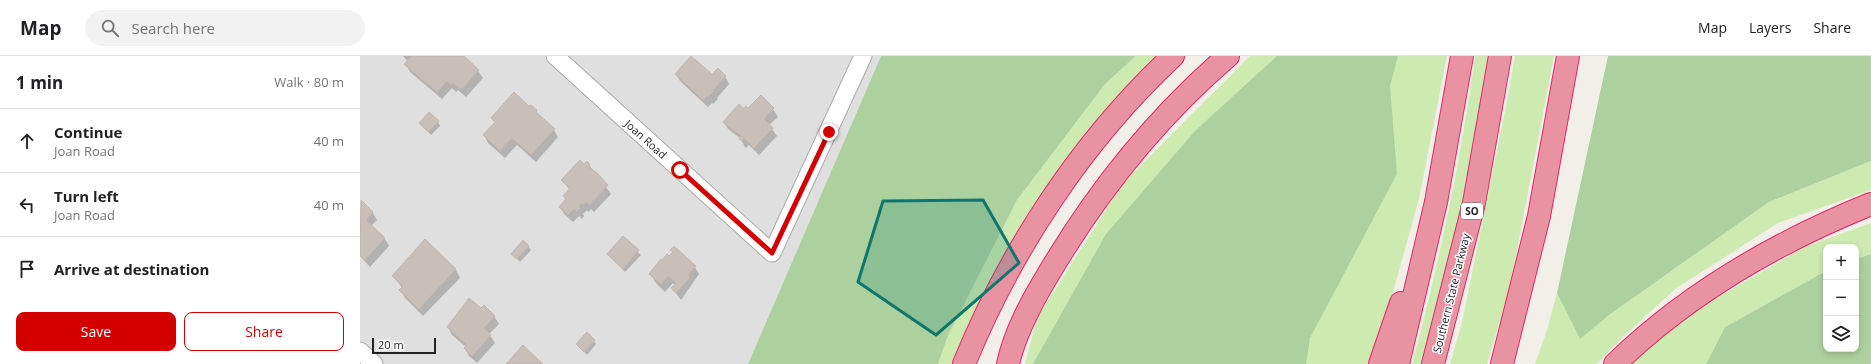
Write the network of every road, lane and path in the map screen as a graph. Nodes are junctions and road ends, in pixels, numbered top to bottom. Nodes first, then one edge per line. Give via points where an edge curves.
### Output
1 (555, 56) edge
2 (863, 56) edge
3 (1173, 56) edge
4 (1228, 56) edge
5 (1462, 56) edge
6 (1500, 56) edge
7 (1568, 56) edge
8 (1436, 202) junction
9 (1871, 204) edge
10 (360, 351) edge
11 (374, 364) edge
12 (964, 364) edge
13 (1008, 364) edge
14 (1380, 364) edge
15 (1398, 364) edge
16 (1433, 364) edge
17 (1502, 364) edge
18 (1615, 364) edge

1 - 2 street, Joan Road via 772,253
3 - 12 highway via 1094,142 1028,236 994,296
4 - 13 highway via 1162,119 1094,203 1041,286 1018,333
5 - 8 highway
6 - 16 highway, Southern State Parkway / SO via 1474,203
7 - 17 highway via 1539,216
8 - 14 highway
8 - 15 highway
9 - 18 highway via 1810,230 1726,277 1662,323
10 - 11 street

